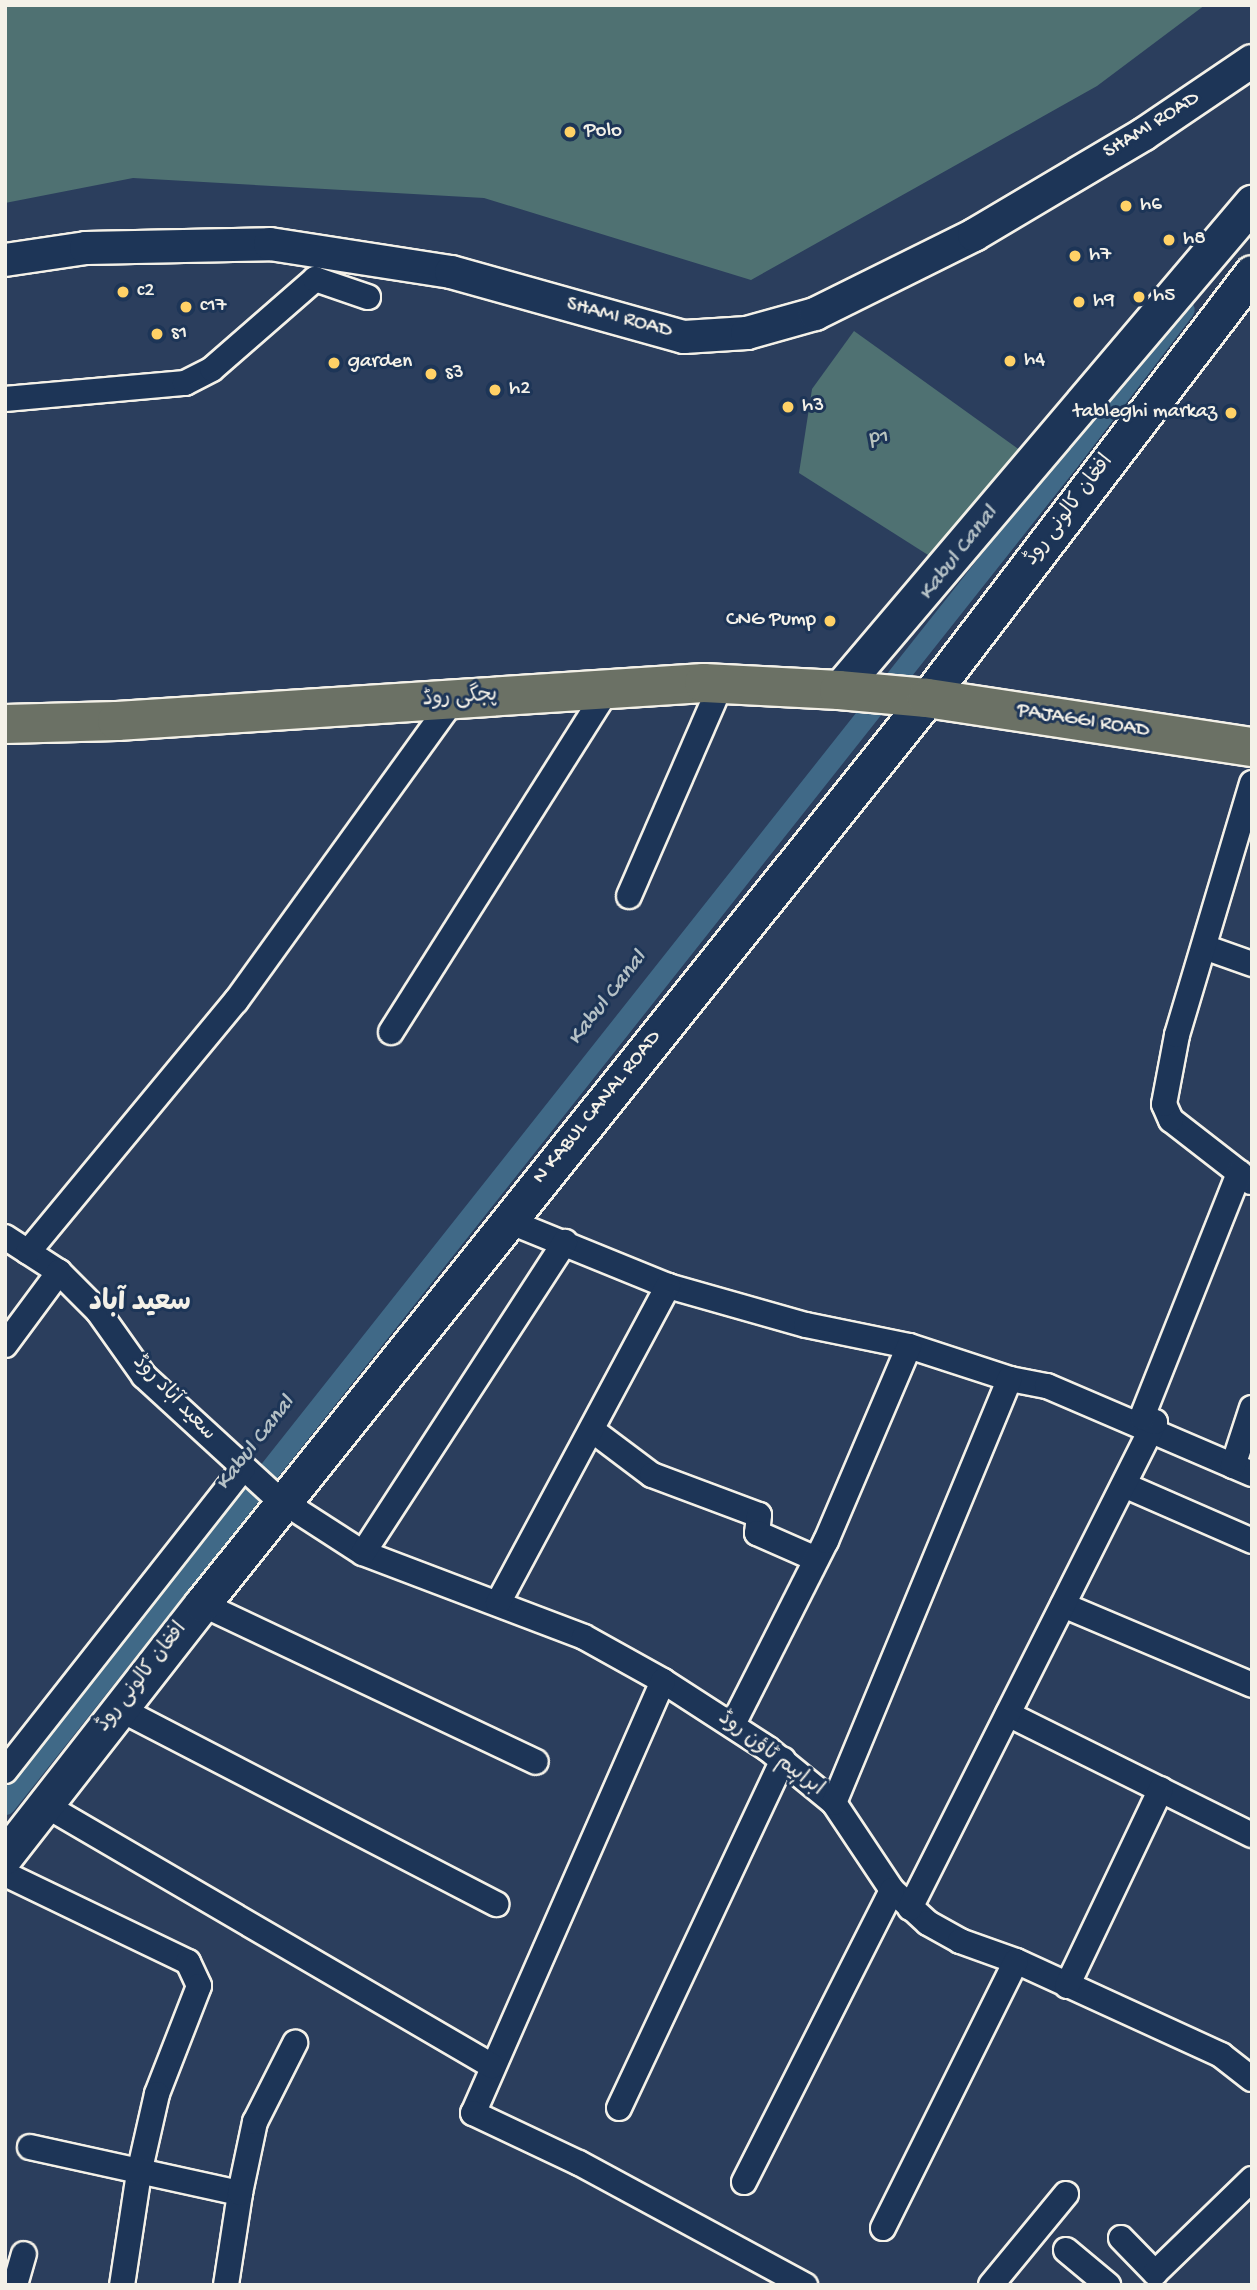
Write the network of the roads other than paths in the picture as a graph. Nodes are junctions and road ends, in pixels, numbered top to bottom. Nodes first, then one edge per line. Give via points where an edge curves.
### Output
1 (1252, 61) edge
2 (1252, 203) edge
3 (5, 260) edge
4 (1252, 273) edge
5 (369, 297) dead end
6 (1134, 384) junction
7 (5, 399) edge
8 (721, 684) junction
9 (607, 690) junction
10 (850, 691) junction
11 (454, 699) junction
12 (920, 703) junction
13 (5, 724) edge
14 (1252, 747) edge
15 (1252, 783) edge
16 (629, 896) dead end
17 (1204, 947) junction
18 (1252, 964) edge
19 (391, 1031) dead end
20 (1245, 1178) edge
21 (508, 1221) junction
22 (5, 1237) edge
23 (565, 1242) junction
24 (28, 1252) junction
25 (59, 1272) junction
26 (668, 1286) junction
27 (5, 1345) edge
28 (909, 1346) junction
29 (1010, 1379) junction
30 (1252, 1408) edge
31 (592, 1430) junction
32 (1151, 1431) junction
33 (243, 1469) junction
34 (1243, 1470) edge
35 (1124, 1485) junction
36 (279, 1500) junction
37 (1252, 1541) edge
38 (363, 1553) junction
39 (816, 1559) junction
40 (498, 1603) junction
41 (202, 1604) junction
42 (1063, 1605) junction
43 (663, 1681) junction
44 (1252, 1685) edge
45 (120, 1709) junction
46 (1008, 1714) junction
47 (733, 1724) junction
48 (783, 1760) junction
49 (536, 1762) dead end
50 (5, 1771) edge
51 (1161, 1790) junction
52 (834, 1803) junction
53 (45, 1805) junction
54 (1252, 1835) edge
55 (5, 1856) edge
56 (5, 1874) edge
57 (892, 1890) junction
58 (496, 1905) dead end
59 (910, 1908) junction
60 (1016, 1961) junction
61 (1067, 1986) junction
62 (295, 2043) dead end
63 (492, 2066) junction
64 (1252, 2078) edge
65 (619, 2108) dead end
66 (30, 2147) dead end
67 (139, 2173) junction
68 (1252, 2179) edge
69 (744, 2182) dead end
70 (240, 2193) junction
71 (1066, 2194) dead end
72 (883, 2228) dead end
73 (1121, 2238) dead end
74 (1066, 2250) dead end
75 (24, 2254) dead end
76 (15, 2285) edge
77 (122, 2285) edge
78 (226, 2285) edge
79 (805, 2285) edge
80 (991, 2285) edge
81 (1108, 2285) edge

1 - 3 street, SHAMI ROAD via 1144,134 974,235 815,314 747,334 684,337 451,272 270,244 86,248
2 - 6 main road
4 - 6 main road, افغان کالونی روڈ
5 - 7 street via 315,279 212,369 185,383
6 - 10 main road
6 - 12 main road, افغان کالونی روڈ
8 - 9 main road, پجگی روڈ
8 - 10 main road, پجگی روڈ
8 - 16 street
9 - 11 main road, پجگی روڈ
9 - 19 street
10 - 12 main road, پجگی روڈ
11 - 13 main road, پجگی روڈ
11 - 24 street via 236,1001
12 - 14 main road, PAJAGGI ROAD
12 - 21 main road, N KABUL CANAL ROAD
15 - 17 street
17 - 18 street
17 - 20 street via 1177,1035 1164,1104 1171,1121
20 - 32 street via 1142,1417 1155,1422
21 - 23 street
21 - 36 main road, N KABUL CANAL ROAD
22 - 24 street, سعید آباد روڈ
23 - 26 street
23 - 38 street
24 - 25 street, سعید آباد روڈ
25 - 27 street
25 - 33 street, سعید آباد روڈ via 98,1311 144,1376
26 - 28 street via 806,1325
26 - 31 street
28 - 29 street
28 - 39 street
29 - 32 street via 1047,1386
29 - 52 street
30 - 34 street
31 - 39 street via 652,1475 759,1515 757,1533
31 - 40 street
32 - 34 street
32 - 35 street
33 - 36 street, سعید آباد روڈ
33 - 50 street
35 - 37 street
35 - 42 street
36 - 38 street, ابراہیم ٹاؤن روڈ
36 - 41 main road, افغان کالونی روڈ
38 - 40 street, ابراہیم ٹاؤن روڈ
39 - 47 street
40 - 43 street, ابراہیم ٹاؤن روڈ via 584,1637
41 - 45 main road, افغان کالونی روڈ
41 - 49 street
42 - 44 street
42 - 46 street
43 - 47 street, ابراہیم ٹاؤن روڈ
43 - 63 street
45 - 53 main road, افغان کالونی روڈ
45 - 58 street
46 - 51 street
46 - 59 street
47 - 48 street, ابراہیم ٹاؤن روڈ
48 - 52 street, ابراہیم ٹاؤن روڈ
48 - 65 street
51 - 54 street
51 - 61 street
52 - 57 street, ابراہیم ٹاؤن روڈ
53 - 55 main road, افغان کالونی روڈ
53 - 63 street
56 - 67 street via 188,1962 199,1986 157,2094
57 - 59 street, ابراہیم ٹاؤن روڈ
57 - 69 street
59 - 60 street, ابراہیم ٹاؤن روڈ via 960,1941
60 - 61 street, ابراہیم ٹاؤن روڈ
60 - 72 street
61 - 64 street, ابراہیم ٹاؤن روڈ via 1221,2055
62 - 70 street via 255,2122
63 - 79 street via 473,2113 579,2163
66 - 67 street
67 - 70 street
67 - 77 street
68 - 73 street via 1155,2273
70 - 78 street
71 - 80 street
74 - 81 street
75 - 76 street

